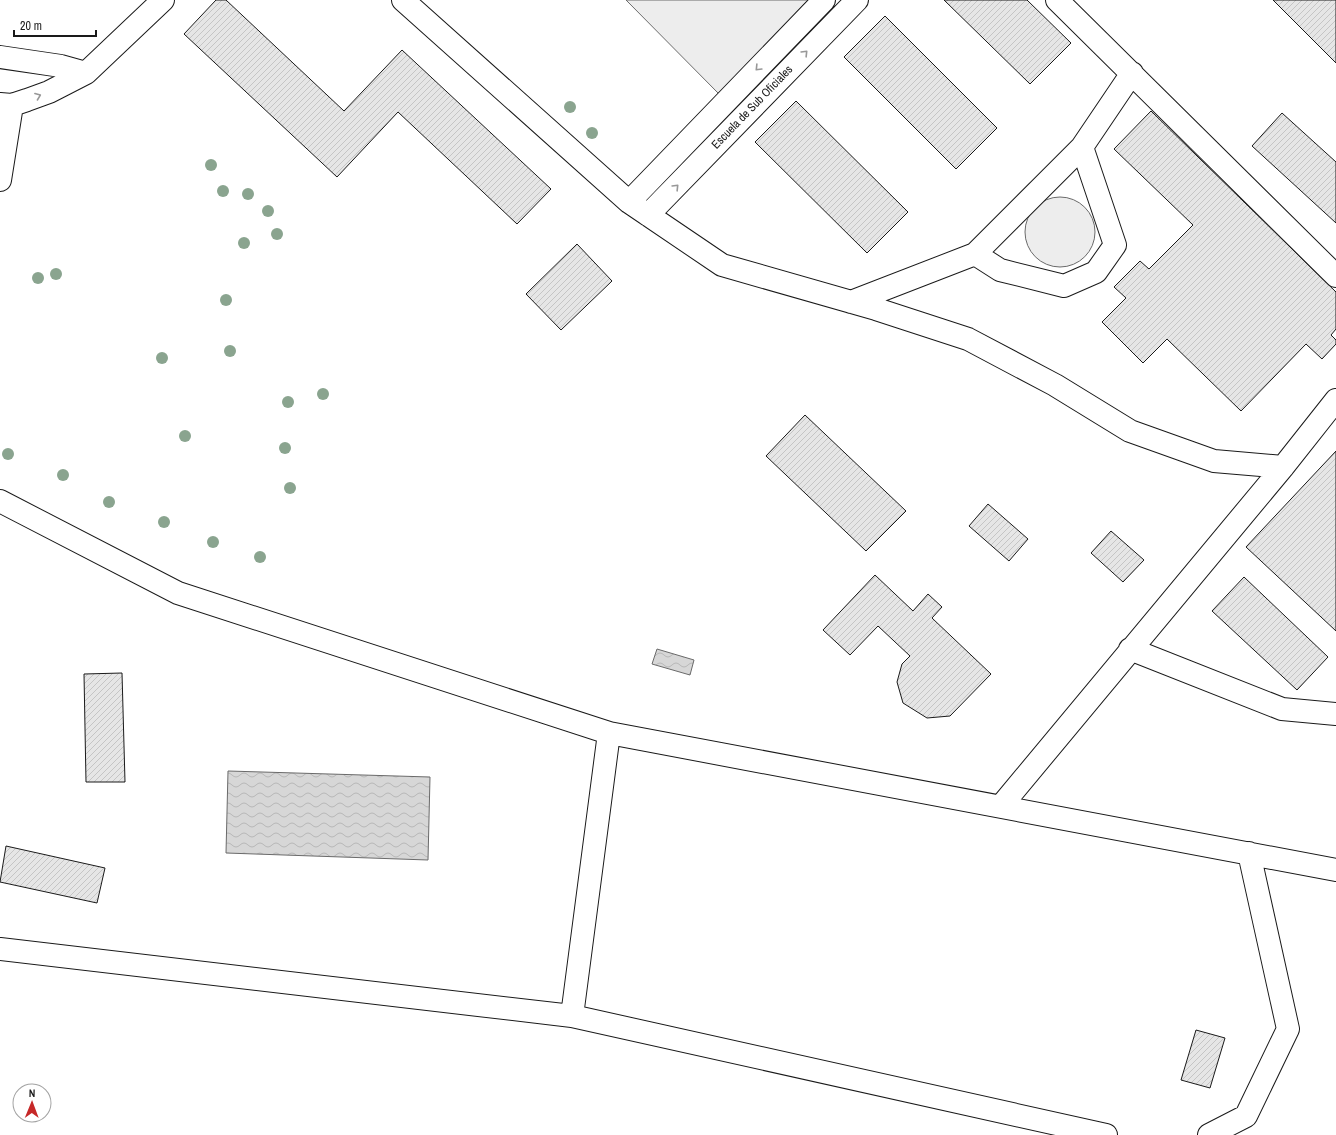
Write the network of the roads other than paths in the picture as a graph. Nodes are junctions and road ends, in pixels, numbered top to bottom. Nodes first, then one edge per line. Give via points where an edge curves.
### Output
1 (163, 0) edge
2 (403, 0) edge
3 (824, 0) edge
4 (856, 0) edge
5 (1057, 0) edge
6 (0, 57) edge
7 (86, 74) junction
8 (1132, 74) junction
9 (6, 104) edge
10 (1082, 147) junction
11 (0, 180) edge
12 (629, 202) junction
13 (648, 215) junction
14 (975, 254) junction
15 (1336, 276) edge
16 (851, 302) junction
17 (1336, 400) edge
18 (1283, 467) junction
19 (0, 501) edge
20 (1130, 649) junction
21 (1336, 714) edge
22 (609, 733) junction
23 (1001, 806) junction
24 (1249, 853) junction
25 (1336, 870) edge
26 (0, 949) edge
27 (572, 1016) junction
28 (1106, 1135) edge
29 (1209, 1135) edge

1 - 7 lane
2 - 12 lane
3 -> 12 lane, Escuela de Sub Oficiales
13 -> 4 lane, Escuela de Sub Oficiales
5 - 8 lane
6 - 7 lane via 61,66
9 -> 7 lane via 49,92
8 - 10 lane
8 - 15 lane
9 - 11 lane
10 - 14 lane
10 - 14 lane via 1115,245 1096,272 1064,286 1000,270
12 - 13 lane
13 - 16 lane via 722,265
14 - 16 lane
16 - 18 lane via 968,339 1055,385 1130,431 1214,461
17 - 18 lane
18 - 20 lane
19 - 22 lane via 178,593
20 - 21 lane via 1282,709
20 - 23 lane
22 - 23 lane
22 - 27 lane
23 - 24 lane
24 - 25 lane
24 - 29 lane via 1288,1029 1246,1116
26 - 27 lane
27 - 28 lane

